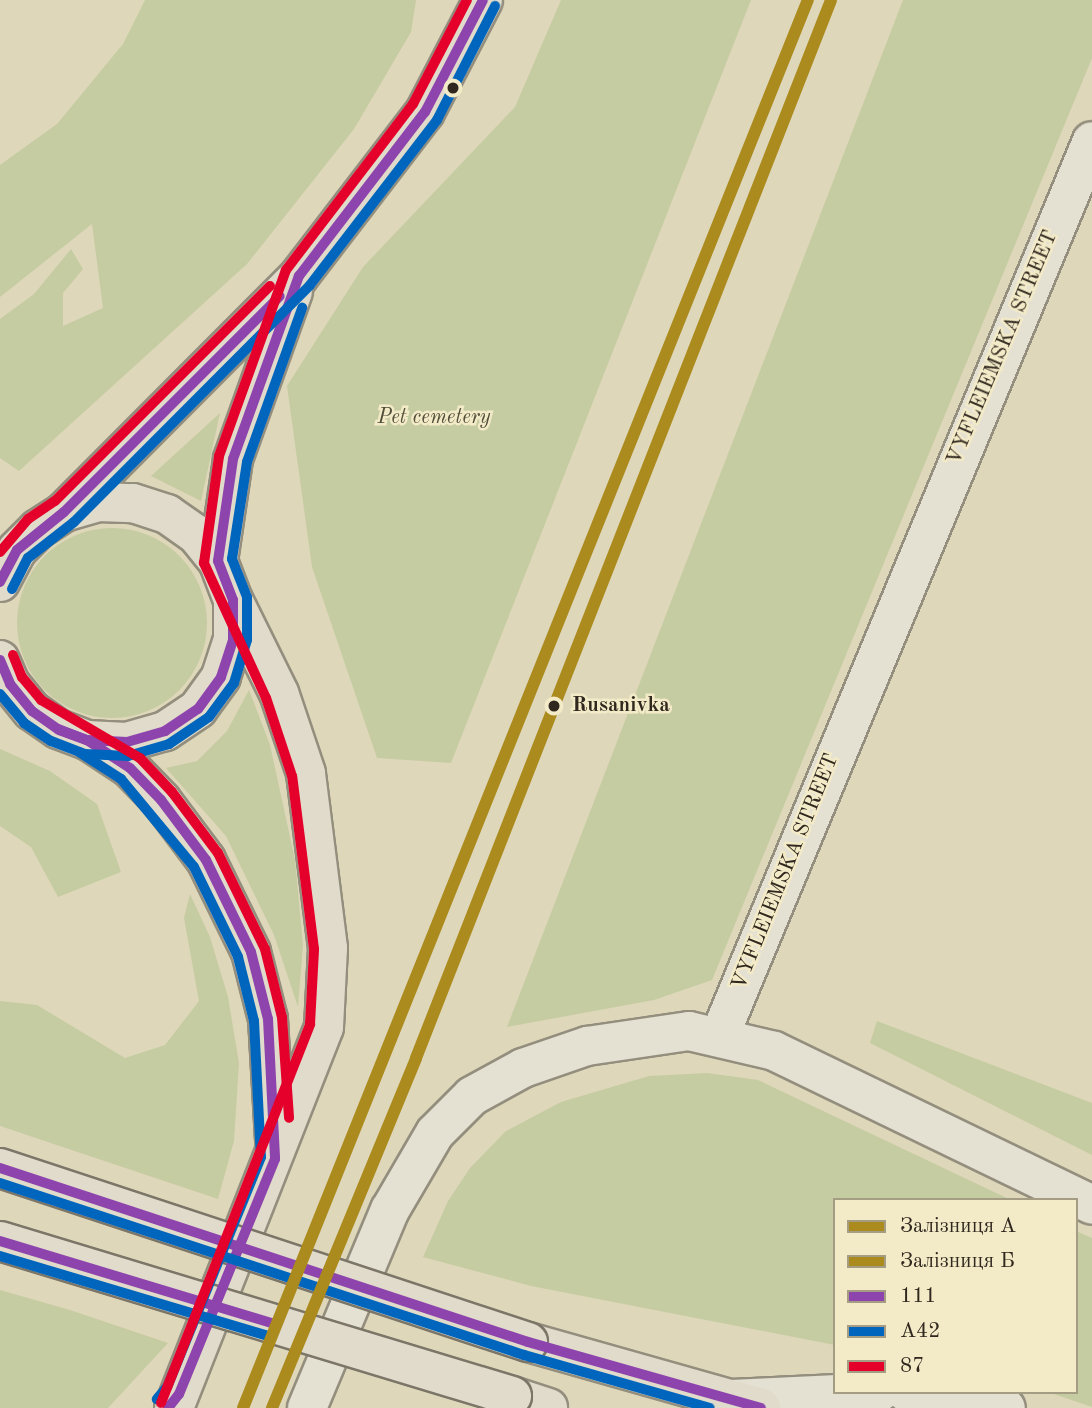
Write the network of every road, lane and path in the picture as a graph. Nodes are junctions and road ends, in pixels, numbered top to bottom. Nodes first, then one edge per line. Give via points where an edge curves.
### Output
1 (483, 0) edge
2 (1092, 141) edge
3 (299, 276) junction
4 (64, 512) junction
5 (6, 561) edge
6 (218, 561) junction
7 (233, 600) junction
8 (0, 660) edge
9 (16, 707) edge
10 (87, 740) junction
11 (720, 1035) junction
12 (275, 1159) junction
13 (0, 1168) edge
14 (1078, 1198) edge
15 (0, 1241) edge
16 (856, 1394) edge
17 (918, 1394) edge
18 (746, 1403) edge
19 (173, 1404) edge
20 (307, 1408) edge
21 (548, 1408) edge
22 (1006, 1408) edge

1 - 3 main road via 425,112
2 - 11 street, VYFLEIEMSKA STREET
3 - 4 main road
3 - 6 main road via 233,459
4 - 5 main road via 38,528
4 - 6 main road via 98,502 133,503 167,514 196,534
6 - 7 main road
7 - 10 main road via 233,639 221,677 198,709 165,731 127,742
7 - 12 main road via 279,693 306,773 328,948 324,1027
8 - 9 main road
9 - 10 main road
10 - 12 main road via 130,768 161,800 206,860 251,952 268,1018
11 - 14 street via 774,1051
11 - 20 street via 689,1031 587,1046 523,1068 472,1096 435,1133 410,1171
12 - 19 main road
13 - 18 main road, bridge via 528,1342
15 - 21 main road, bridge
16 - 18 street
17 - 22 street

